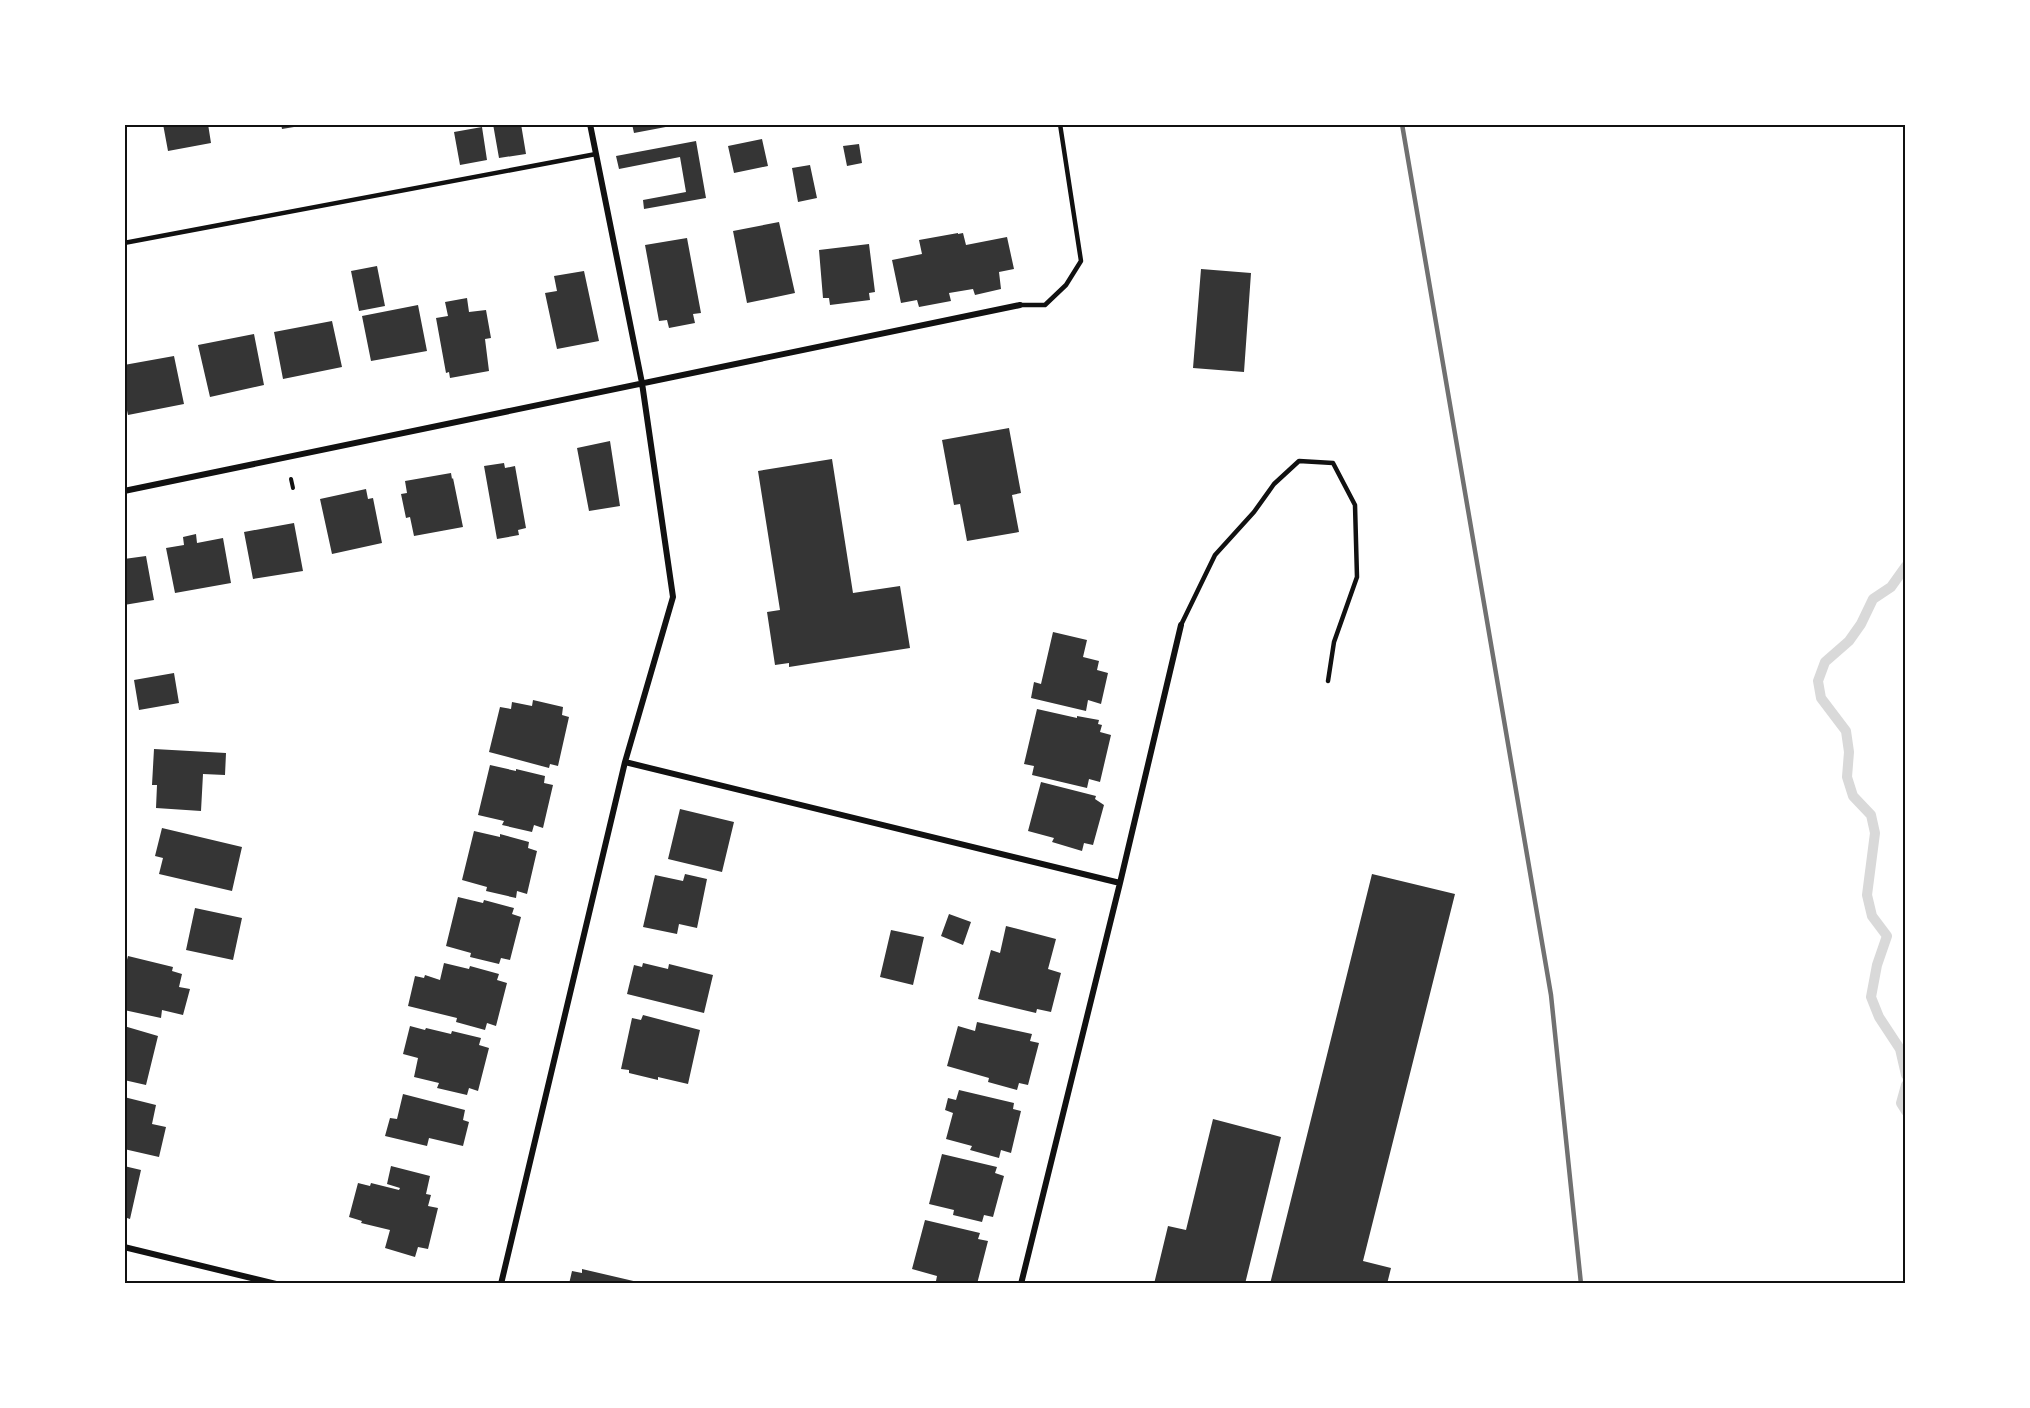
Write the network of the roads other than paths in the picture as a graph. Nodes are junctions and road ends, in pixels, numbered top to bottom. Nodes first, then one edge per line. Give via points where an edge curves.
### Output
1 (590, 124) edge
2 (1060, 124) edge
3 (596, 154) junction
4 (124, 243) edge
5 (1020, 305) joint
6 (642, 383) junction
7 (124, 491) edge
8 (1181, 625) joint
9 (1328, 681) dead end
10 (625, 762) junction
11 (1120, 883) junction
12 (124, 1247) edge
13 (276, 1284) edge
14 (501, 1284) edge
15 (1021, 1284) edge

1 - 3 street
2 - 5 lane via 1081,261 1066,285 1045,304
3 - 4 lane
3 - 6 street
5 - 6 street
6 - 7 street
6 - 10 street via 673,597
8 - 9 lane via 1215,555 1274,484 1299,460 1333,463 1355,505 1357,577 1334,642
8 - 11 street
10 - 11 street
10 - 14 street
11 - 15 street
12 - 13 street

